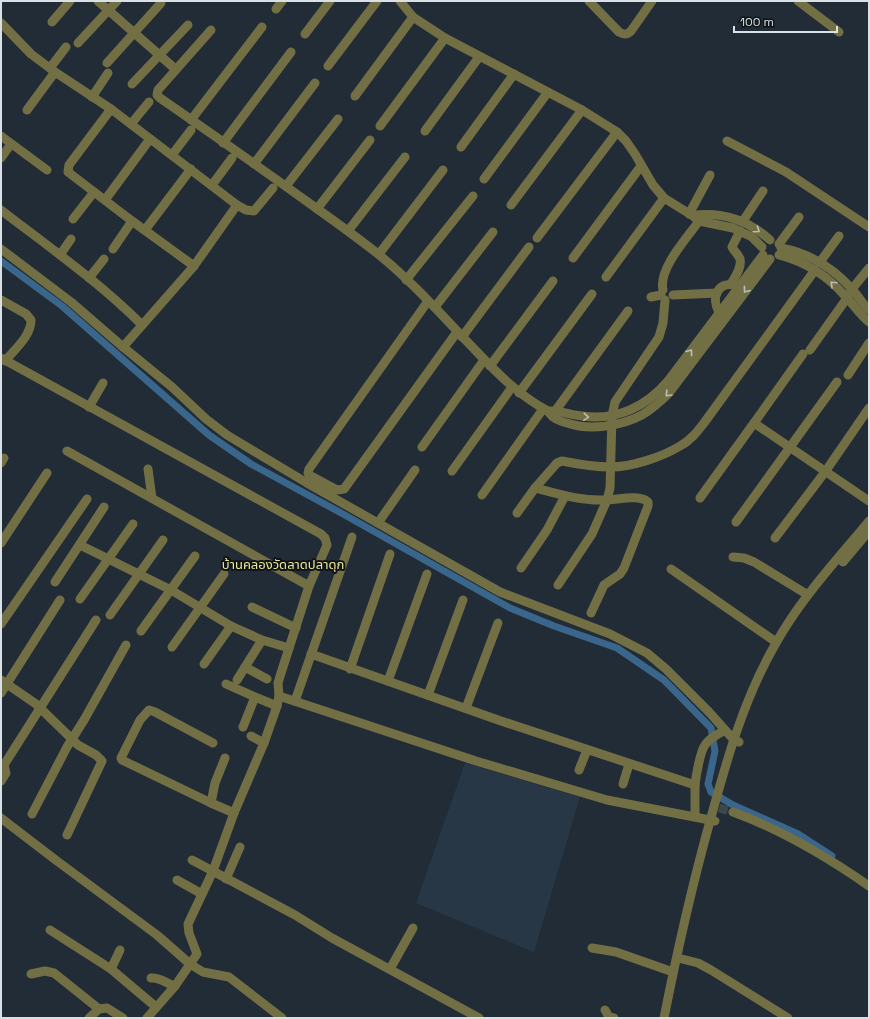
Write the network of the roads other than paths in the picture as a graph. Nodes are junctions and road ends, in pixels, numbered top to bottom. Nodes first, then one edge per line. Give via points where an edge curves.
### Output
1 (70, 1) edge
2 (98, 1) edge
3 (117, 1) edge
4 (330, 1) edge
5 (377, 1) edge
6 (400, 1) edge
7 (590, 1) edge
8 (652, 1) edge
9 (798, 1) edge
10 (161, 3) dead end
11 (109, 10) junction
12 (413, 17) junction
13 (52, 22) dead end
14 (188, 26) dead end
15 (2, 27) edge
16 (262, 27) dead end
17 (211, 30) dead end
18 (839, 32) dead end
19 (134, 33) junction
20 (305, 34) dead end
21 (445, 38) junction
22 (78, 43) dead end
23 (66, 47) dead end
24 (291, 52) dead end
25 (160, 55) junction
26 (479, 57) junction
27 (107, 63) dead end
28 (328, 66) dead end
29 (173, 67) dead end
30 (52, 70) junction
31 (108, 73) dead end
32 (514, 74) junction
33 (315, 83) dead end
34 (132, 84) dead end
35 (548, 92) junction
36 (354, 96) dead end
37 (92, 97) junction
38 (149, 102) dead end
39 (111, 109) junction
40 (28, 110) dead end
41 (582, 110) junction
42 (338, 119) dead end
43 (191, 120) junction
44 (131, 124) junction
45 (380, 126) dead end
46 (191, 130) dead end
47 (425, 131) dead end
48 (617, 132) junction
49 (1, 136) edge
50 (150, 139) junction
51 (370, 140) dead end
52 (727, 141) dead end
53 (223, 143) junction
54 (11, 144) junction
55 (460, 147) dead end
56 (172, 155) junction
57 (405, 157) dead end
58 (1, 158) edge
59 (232, 158) dead end
60 (254, 164) junction
61 (641, 166) junction
62 (190, 169) junction
63 (47, 170) dead end
64 (443, 170) dead end
65 (710, 175) dead end
66 (484, 179) dead end
67 (212, 185) junction
68 (286, 186) junction
69 (273, 188) dead end
70 (763, 191) dead end
71 (94, 192) junction
72 (473, 196) dead end
73 (664, 198) junction
74 (105, 200) junction
75 (238, 205) junction
76 (511, 205) dead end
77 (317, 209) junction
78 (1, 210) edge
79 (695, 216) junction
80 (799, 217) dead end
81 (73, 219) dead end
82 (132, 221) junction
83 (743, 221) junction
84 (869, 227) edge
85 (145, 230) junction
86 (348, 231) junction
87 (740, 231) junction
88 (493, 232) dead end
89 (839, 236) dead end
90 (537, 238) dead end
91 (71, 239) dead end
92 (770, 240) junction
93 (530, 247) dead end
94 (1, 249) edge
95 (114, 249) dead end
96 (780, 249) junction
97 (379, 254) junction
98 (765, 254) junction
99 (60, 255) junction
100 (573, 258) dead end
101 (104, 259) dead end
102 (194, 266) junction
103 (818, 266) junction
104 (869, 268) edge
105 (606, 277) dead end
106 (89, 278) junction
107 (406, 280) junction
108 (553, 281) dead end
109 (735, 285) junction
110 (852, 289) junction
111 (717, 293) junction
112 (592, 294) dead end
113 (665, 295) junction
114 (651, 297) dead end
115 (847, 298) junction
116 (1, 300) edge
117 (432, 304) junction
118 (869, 310) edge
119 (628, 311) dead end
120 (719, 312) junction
121 (869, 322) edge
122 (142, 325) junction
123 (460, 334) junction
124 (707, 336) junction
125 (869, 344) edge
126 (123, 347) junction
127 (3, 360) edge
128 (487, 363) junction
129 (848, 375) dead end
130 (837, 382) dead end
131 (103, 383) dead end
132 (515, 390) junction
133 (89, 407) junction
134 (869, 408) edge
135 (550, 412) junction
136 (612, 420) junction
137 (754, 423) junction
138 (422, 447) dead end
139 (790, 448) junction
140 (67, 451) dead end
141 (611, 467) junction
142 (148, 469) dead end
143 (415, 470) dead end
144 (452, 471) dead end
145 (825, 472) junction
146 (47, 473) dead end
147 (535, 488) junction
148 (482, 495) dead end
149 (565, 496) junction
150 (152, 498) junction
151 (700, 498) dead end
152 (87, 499) dead end
153 (607, 500) junction
154 (869, 501) edge
155 (104, 507) dead end
156 (517, 513) dead end
157 (869, 520) edge
158 (736, 522) dead end
159 (378, 523) junction
160 (133, 524) dead end
161 (869, 531) edge
162 (352, 537) dead end
163 (775, 538) dead end
164 (163, 540) dead end
165 (1, 543) edge
166 (80, 545) junction
167 (390, 554) dead end
168 (195, 556) dead end
169 (733, 557) dead end
170 (108, 560) junction
171 (521, 568) dead end
172 (671, 569) dead end
173 (224, 574) dead end
174 (427, 574) dead end
175 (139, 575) junction
176 (55, 582) dead end
177 (558, 585) dead end
178 (309, 586) junction
179 (171, 590) junction
180 (808, 595) junction
181 (80, 599) dead end
182 (60, 600) dead end
183 (462, 600) dead end
184 (252, 607) dead end
185 (202, 608) junction
186 (591, 612) dead end
187 (110, 614) dead end
188 (96, 620) dead end
189 (498, 623) dead end
190 (1, 624) edge
191 (231, 626) junction
192 (296, 628) junction
193 (140, 631) dead end
194 (262, 640) junction
195 (776, 642) junction
196 (126, 645) dead end
197 (172, 648) dead end
198 (289, 648) junction
199 (311, 654) junction
200 (204, 664) dead end
201 (245, 667) junction
202 (350, 668) junction
203 (267, 679) dead end
204 (237, 680) dead end
205 (4, 682) edge
206 (388, 682) junction
207 (226, 684) dead end
208 (1, 693) edge
209 (428, 695) junction
210 (254, 696) junction
211 (279, 696) junction
212 (295, 701) junction
213 (277, 706) junction
214 (40, 707) junction
215 (466, 708) junction
216 (243, 727) dead end
217 (722, 732) junction
218 (251, 736) dead end
219 (71, 739) junction
220 (736, 741) junction
221 (213, 743) dead end
222 (264, 743) junction
223 (587, 750) junction
224 (225, 758) dead end
225 (629, 764) junction
226 (2, 765) edge
227 (580, 770) dead end
228 (1, 781) edge
229 (623, 784) dead end
230 (695, 785) junction
231 (210, 803) junction
232 (733, 812) tunnel mouth
233 (234, 813) junction
234 (32, 814) dead end
235 (695, 817) junction
236 (1, 818) edge
237 (713, 820) junction
238 (67, 835) dead end
239 (240, 847) dead end
240 (192, 860) dead end
241 (213, 871) junction
242 (226, 879) junction
243 (177, 880) dead end
244 (869, 886) edge
245 (202, 894) junction
246 (413, 928) dead end
247 (50, 930) dead end
248 (592, 948) dead end
249 (120, 950) dead end
250 (682, 959) junction
251 (190, 964) junction
252 (110, 969) junction
253 (390, 970) junction
254 (673, 972) junction
255 (31, 974) dead end
256 (151, 978) dead end
257 (175, 986) junction
258 (156, 1007) junction
259 (99, 1009) junction
260 (605, 1010) dead end
261 (89, 1018) edge
262 (123, 1018) edge
263 (147, 1018) edge
264 (282, 1018) edge
265 (479, 1018) edge
266 (614, 1018) edge
267 (664, 1018) edge
268 (669, 1018) edge
269 (788, 1018) edge

1 - 13 street
2 - 11 street
3 - 11 street
4 - 20 street
5 - 28 street
6 - 12 street
7 - 8 street via 619,32 625,35 631,31
9 - 18 street
10 - 19 street
11 - 19 street
11 - 22 street
12 - 21 street
12 - 36 street
14 - 25 street
15 - 30 street
16 - 43 street
17 - 43 street via 157,93 160,98
19 - 25 street
19 - 27 street
21 - 26 street
21 - 45 street
23 - 30 street
24 - 53 street
25 - 29 street
25 - 34 street
26 - 32 street
26 - 47 street
30 - 37 street
30 - 40 street
31 - 37 street
32 - 35 street
32 - 55 street
33 - 60 street
35 - 41 street
35 - 66 street
37 - 39 street
38 - 44 street
39 - 44 street
39 - 71 street via 68,169 70,174
41 - 48 street
41 - 76 street
42 - 68 street
43 - 53 street
44 - 50 street
46 - 56 street
48 - 61 street via 626,141
48 - 90 street
49 - 54 street
50 - 56 street
50 - 74 street
51 - 77 street
52 - 84 street via 786,172
53 - 60 street
54 - 58 street
54 - 63 street
56 - 62 street
57 - 86 street
59 - 67 street
60 - 68 street
61 - 73 street
61 - 100 street
62 - 67 street
62 - 85 street
64 - 97 street
65 - 79 street
67 - 75 street
68 - 77 street
69 - 75 street via 254,210 246,210
70 - 83 street
71 - 74 street
71 - 81 street
72 - 107 street
73 - 79 street
73 - 105 street
74 - 82 street
75 - 102 street
77 - 86 street
78 - 99 street
79 - 83 street via 730,217
79 - 87 street
79 - 113 street via 663,275
80 - 96 street
82 - 85 street
82 - 95 street
83 -> 92 street
85 - 102 street
86 - 97 street
87 - 98 street via 752,237
87 - 109 street via 732,247 740,259
88 - 117 street
89 - 103 street
91 - 99 street
92 - 96 street via 776,241
92 - 98 street via 766,241
93 - 123 street
94 - 126 street via 71,302
96 - 98 street via 777,257
96 - 103 street via 793,258
97 - 107 street
98 - 109 street
98 -> 124 street
99 - 106 street
101 - 106 street
102 - 122 street
103 - 110 street via 834,273
115 -> 103 street
103 - 141 street via 694,435 681,446 664,454
104 - 110 street
106 - 122 street
107 - 117 street
108 - 128 street
109 - 111 street via 725,286
109 - 120 street
110 - 115 street
110 - 118 street
111 - 113 street
111 - 120 street via 715,301
112 - 132 street
113 - 114 street
113 - 136 street via 659,337 618,396
115 - 121 street
115 - 137 street
116 - 127 street via 26,314 31,320 25,337
117 - 123 street
117 - 123 street via 309,469 308,474 337,490 344,489
119 - 135 street
120 - 124 street
122 - 126 street
123 - 128 street
124 - 136 street via 648,401
125 - 129 street
126 - 159 street via 227,435
127 - 133 street
128 - 132 street
128 - 138 street
130 - 139 street
131 - 133 street
132 - 135 street
132 - 144 street
133 - 178 street via 325,538 328,545
134 - 145 street
135 - 136 street
135 - 148 street
136 - 141 street
137 - 139 street
137 - 151 street
139 - 145 street
139 - 158 street
140 - 150 street
141 - 147 street via 562,461 552,467
141 - 153 street
142 - 150 street
143 - 159 street
145 - 154 street
145 - 163 street
146 - 165 street
147 - 149 street
147 - 156 street
149 - 153 street via 585,500
149 - 171 street via 547,530
150 - 178 street
152 - 190 street
153 - 177 street via 592,534
153 - 186 street via 640,498 648,502 648,506 624,568 604,585
155 - 166 street
157 - 180 street
159 - 217 street via 500,592 610,634 647,653 717,719
160 - 170 street
161 - 220 street via 794,623 760,684
162 - 199 street
164 - 175 street
166 - 170 street
166 - 176 street
167 - 202 street
168 - 179 street
169 - 180 street via 754,562
170 - 175 street
170 - 181 street
172 - 195 street
173 - 185 street
174 - 206 street
175 - 179 street
175 - 187 street
178 - 192 street
179 - 185 street
179 - 193 street
180 - 195 street
182 - 205 street
183 - 209 street
184 - 192 street
185 - 191 street
185 - 197 street
188 - 214 street
189 - 215 street
191 - 194 street
191 - 200 street
192 - 198 street
194 - 198 street
194 - 201 street
195 - 220 street via 754,684
196 - 219 street
198 - 211 street via 278,683
199 - 202 street
199 - 212 street
201 - 203 street
201 - 204 street
202 - 206 street
205 - 208 street
205 - 214 street
206 - 209 street
207 - 210 street
209 - 215 street
210 - 213 street
210 - 216 street
211 - 212 street
211 - 213 street
212 - 235 street via 476,761 607,800
213 - 222 street
214 - 219 street
214 - 226 street
215 - 223 street
217 - 220 street
217 - 230 street via 709,740 703,748
218 - 222 street
219 - 234 street
219 - 238 street via 96,754 102,761
220 - 237 street
221 - 231 street via 149,710 140,720 121,758
222 - 233 street
223 - 225 street
223 - 227 street
224 - 231 street
225 - 229 street
225 - 230 street
226 - 228 street via 6,773
230 - 235 street
231 - 233 street
232 - 244 street via 788,836
233 - 241 street
235 - 237 street
236 - 251 street via 157,935
237 - 250 street
237 - 254 street via 696,872
239 - 242 street
240 - 241 street
241 - 242 street
241 - 245 street
242 - 253 street
243 - 245 street
245 - 251 street via 188,924 197,954
246 - 253 street
247 - 252 street
248 - 254 street via 616,952
249 - 252 street
250 - 268 street
250 - 269 street via 711,970
251 - 257 street
251 - 264 street via 203,972 229,977
252 - 258 street
253 - 265 street
254 - 267 street
255 - 259 street via 45,971 54,973
256 - 257 street via 156,977 168,985
257 - 258 street
258 - 263 street
259 - 261 street
259 - 262 street via 107,1008
260 - 266 street via 609,1017

